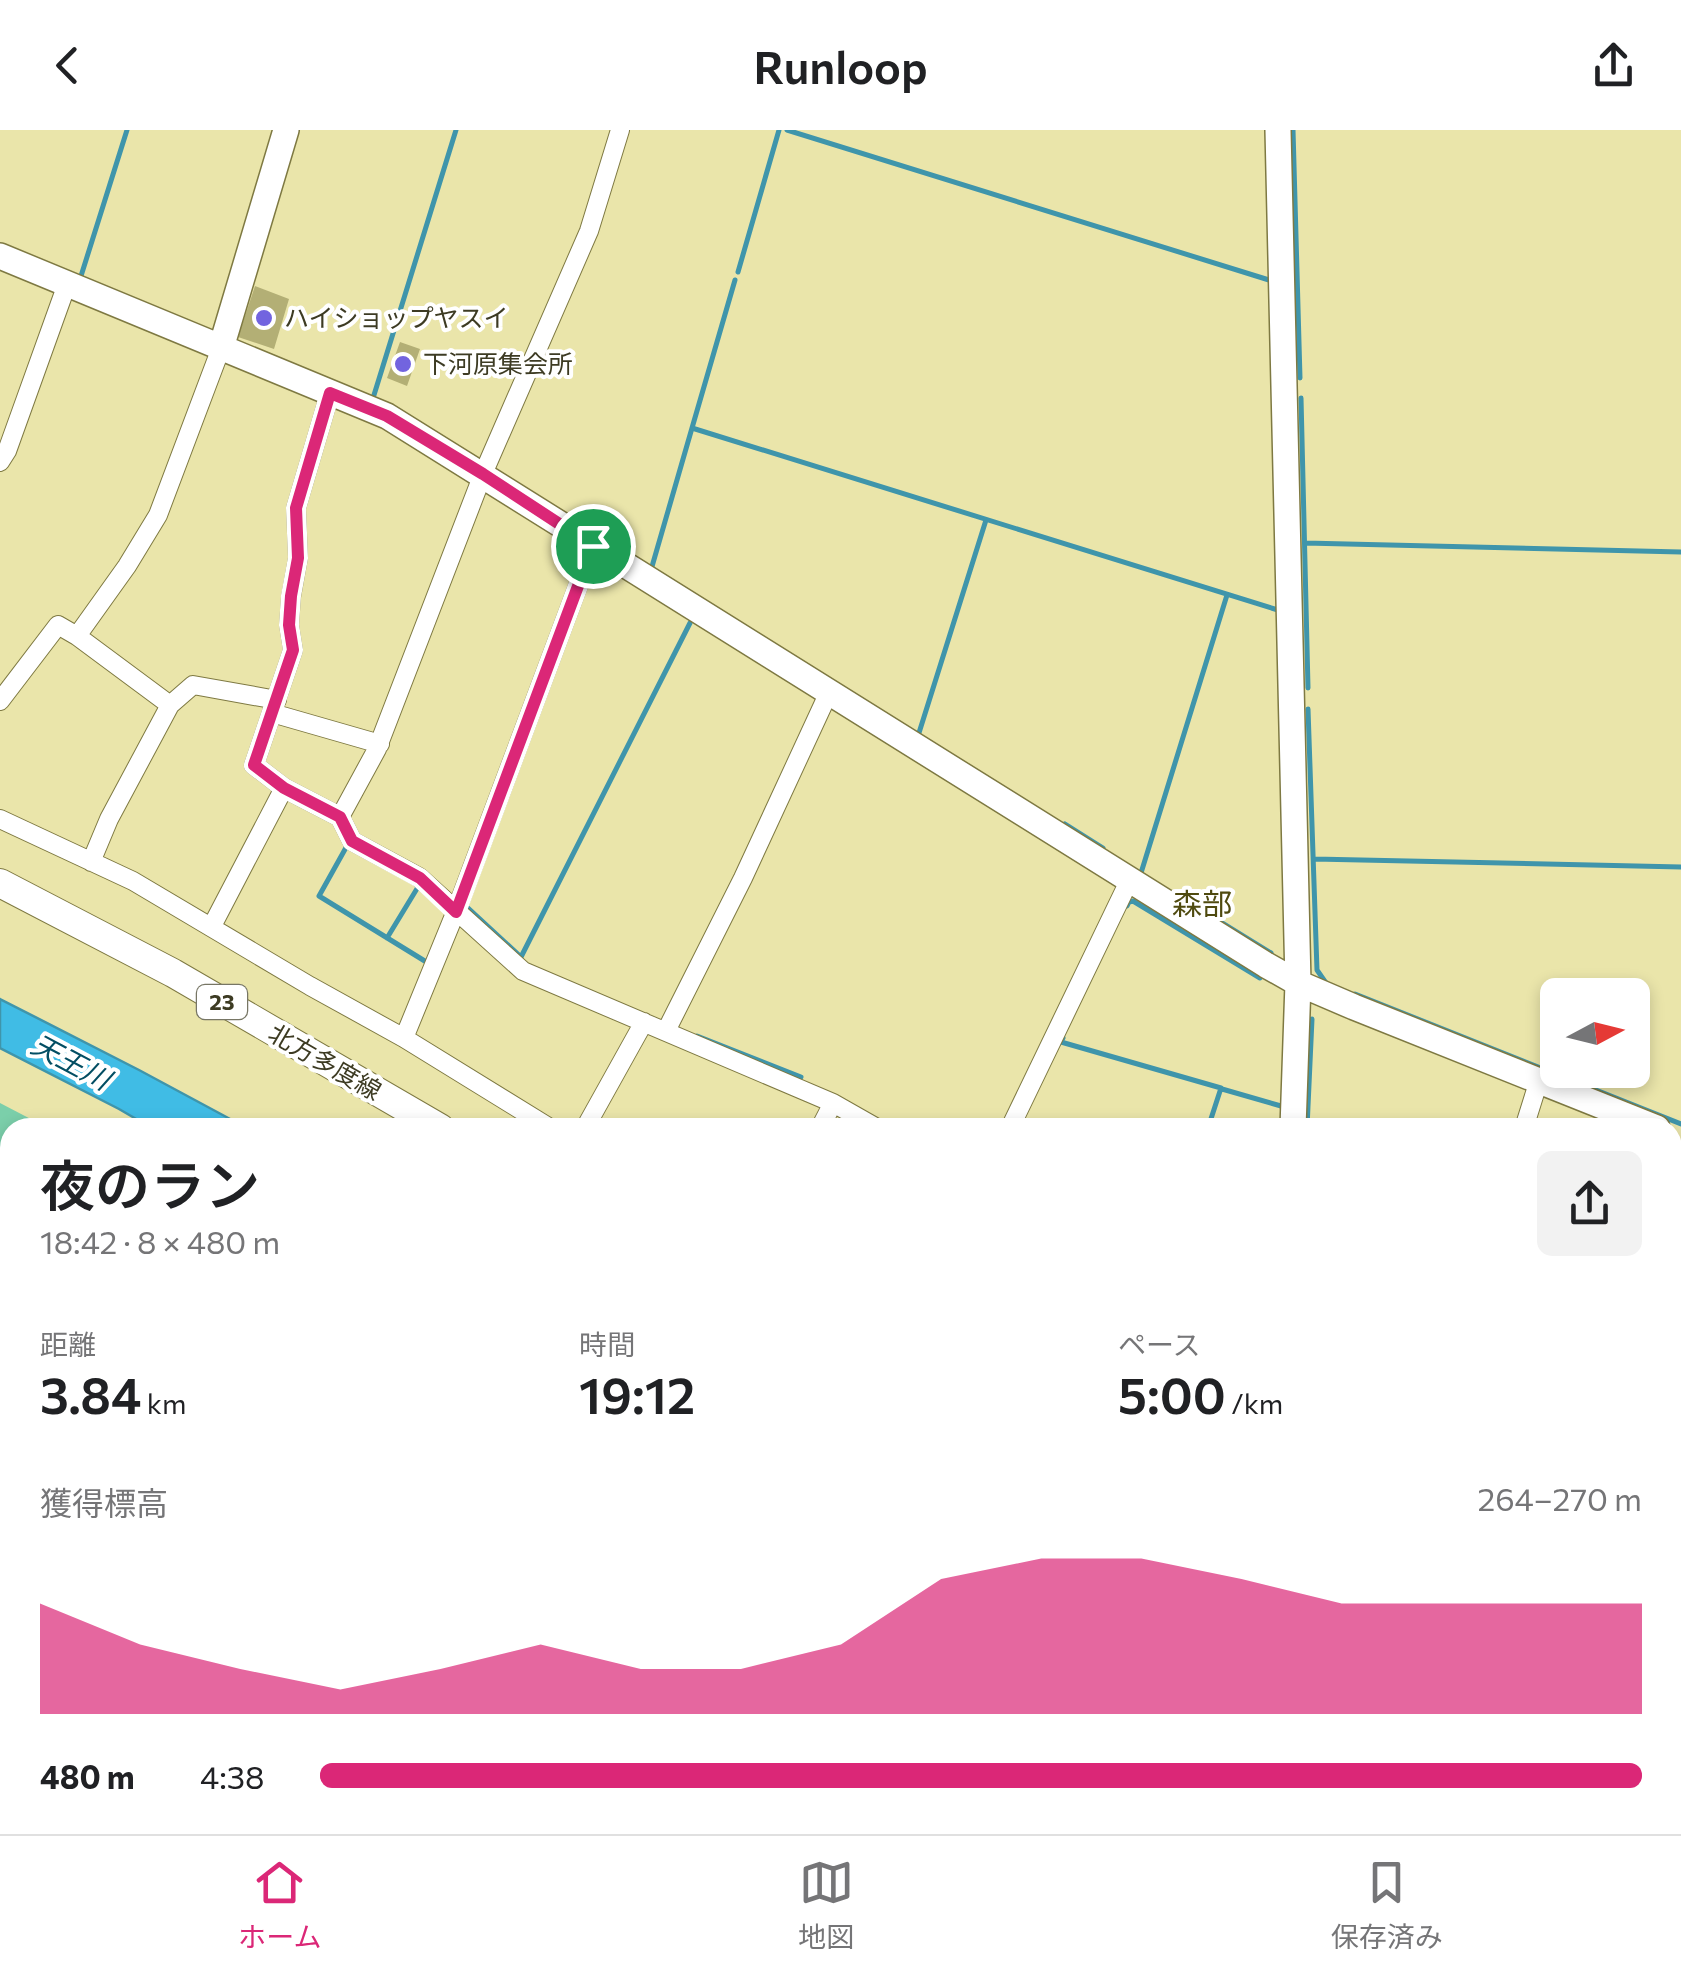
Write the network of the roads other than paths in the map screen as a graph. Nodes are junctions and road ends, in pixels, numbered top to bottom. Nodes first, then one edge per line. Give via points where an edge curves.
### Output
1 (286, 130) edge
2 (620, 130) edge
3 (1278, 130) edge
4 (0, 256) edge
5 (67, 284) junction
6 (221, 348) junction
7 (330, 393) junction
8 (0, 462) edge
9 (483, 474) junction
10 (593, 546) junction
11 (77, 636) junction
12 (829, 692) junction
13 (1, 697) edge
14 (170, 705) junction
15 (274, 707) junction
16 (380, 744) junction
17 (284, 788) junction
18 (340, 817) junction
19 (0, 819) edge
20 (91, 862) junction
21 (1130, 880) junction
22 (0, 883) edge
23 (456, 912) junction
24 (212, 926) junction
25 (1298, 983) junction
26 (644, 1022) junction
27 (666, 1030) junction
28 (404, 1038) junction
29 (1539, 1080) junction
30 (832, 1103) junction
31 (423, 1118) edge
32 (534, 1118) edge
33 (591, 1118) edge
34 (825, 1118) edge
35 (858, 1118) edge
36 (1015, 1118) edge
37 (1293, 1118) edge
38 (1527, 1118) edge
39 (1632, 1118) edge

1 - 6 street
2 - 9 street via 589,231
3 - 25 street
4 - 5 street
5 - 6 street
5 - 8 street
6 - 7 street
6 - 11 street via 158,514
7 - 9 street via 387,416
7 - 15 street via 296,508 293,650
9 - 10 street
9 - 16 street
10 - 12 street
10 - 23 street
11 - 13 street via 58,624
11 - 14 street
12 - 21 street
12 - 27 street
14 - 15 street via 193,685
14 - 20 street
15 - 16 street
15 - 17 street via 254,765
16 - 18 street
17 - 18 street
17 - 24 street
18 - 23 street via 352,841 420,878
19 - 20 street
20 - 24 street
21 - 25 street
21 - 36 street
22 - 31 main road, 北方多度線 / 23 via 173,973
23 - 26 street via 522,971
23 - 28 street
24 - 28 street
25 - 29 street
25 - 37 street
26 - 27 street
26 - 33 street
27 - 30 street
28 - 32 street
29 - 38 street
29 - 39 street
30 - 34 street
30 - 35 street

